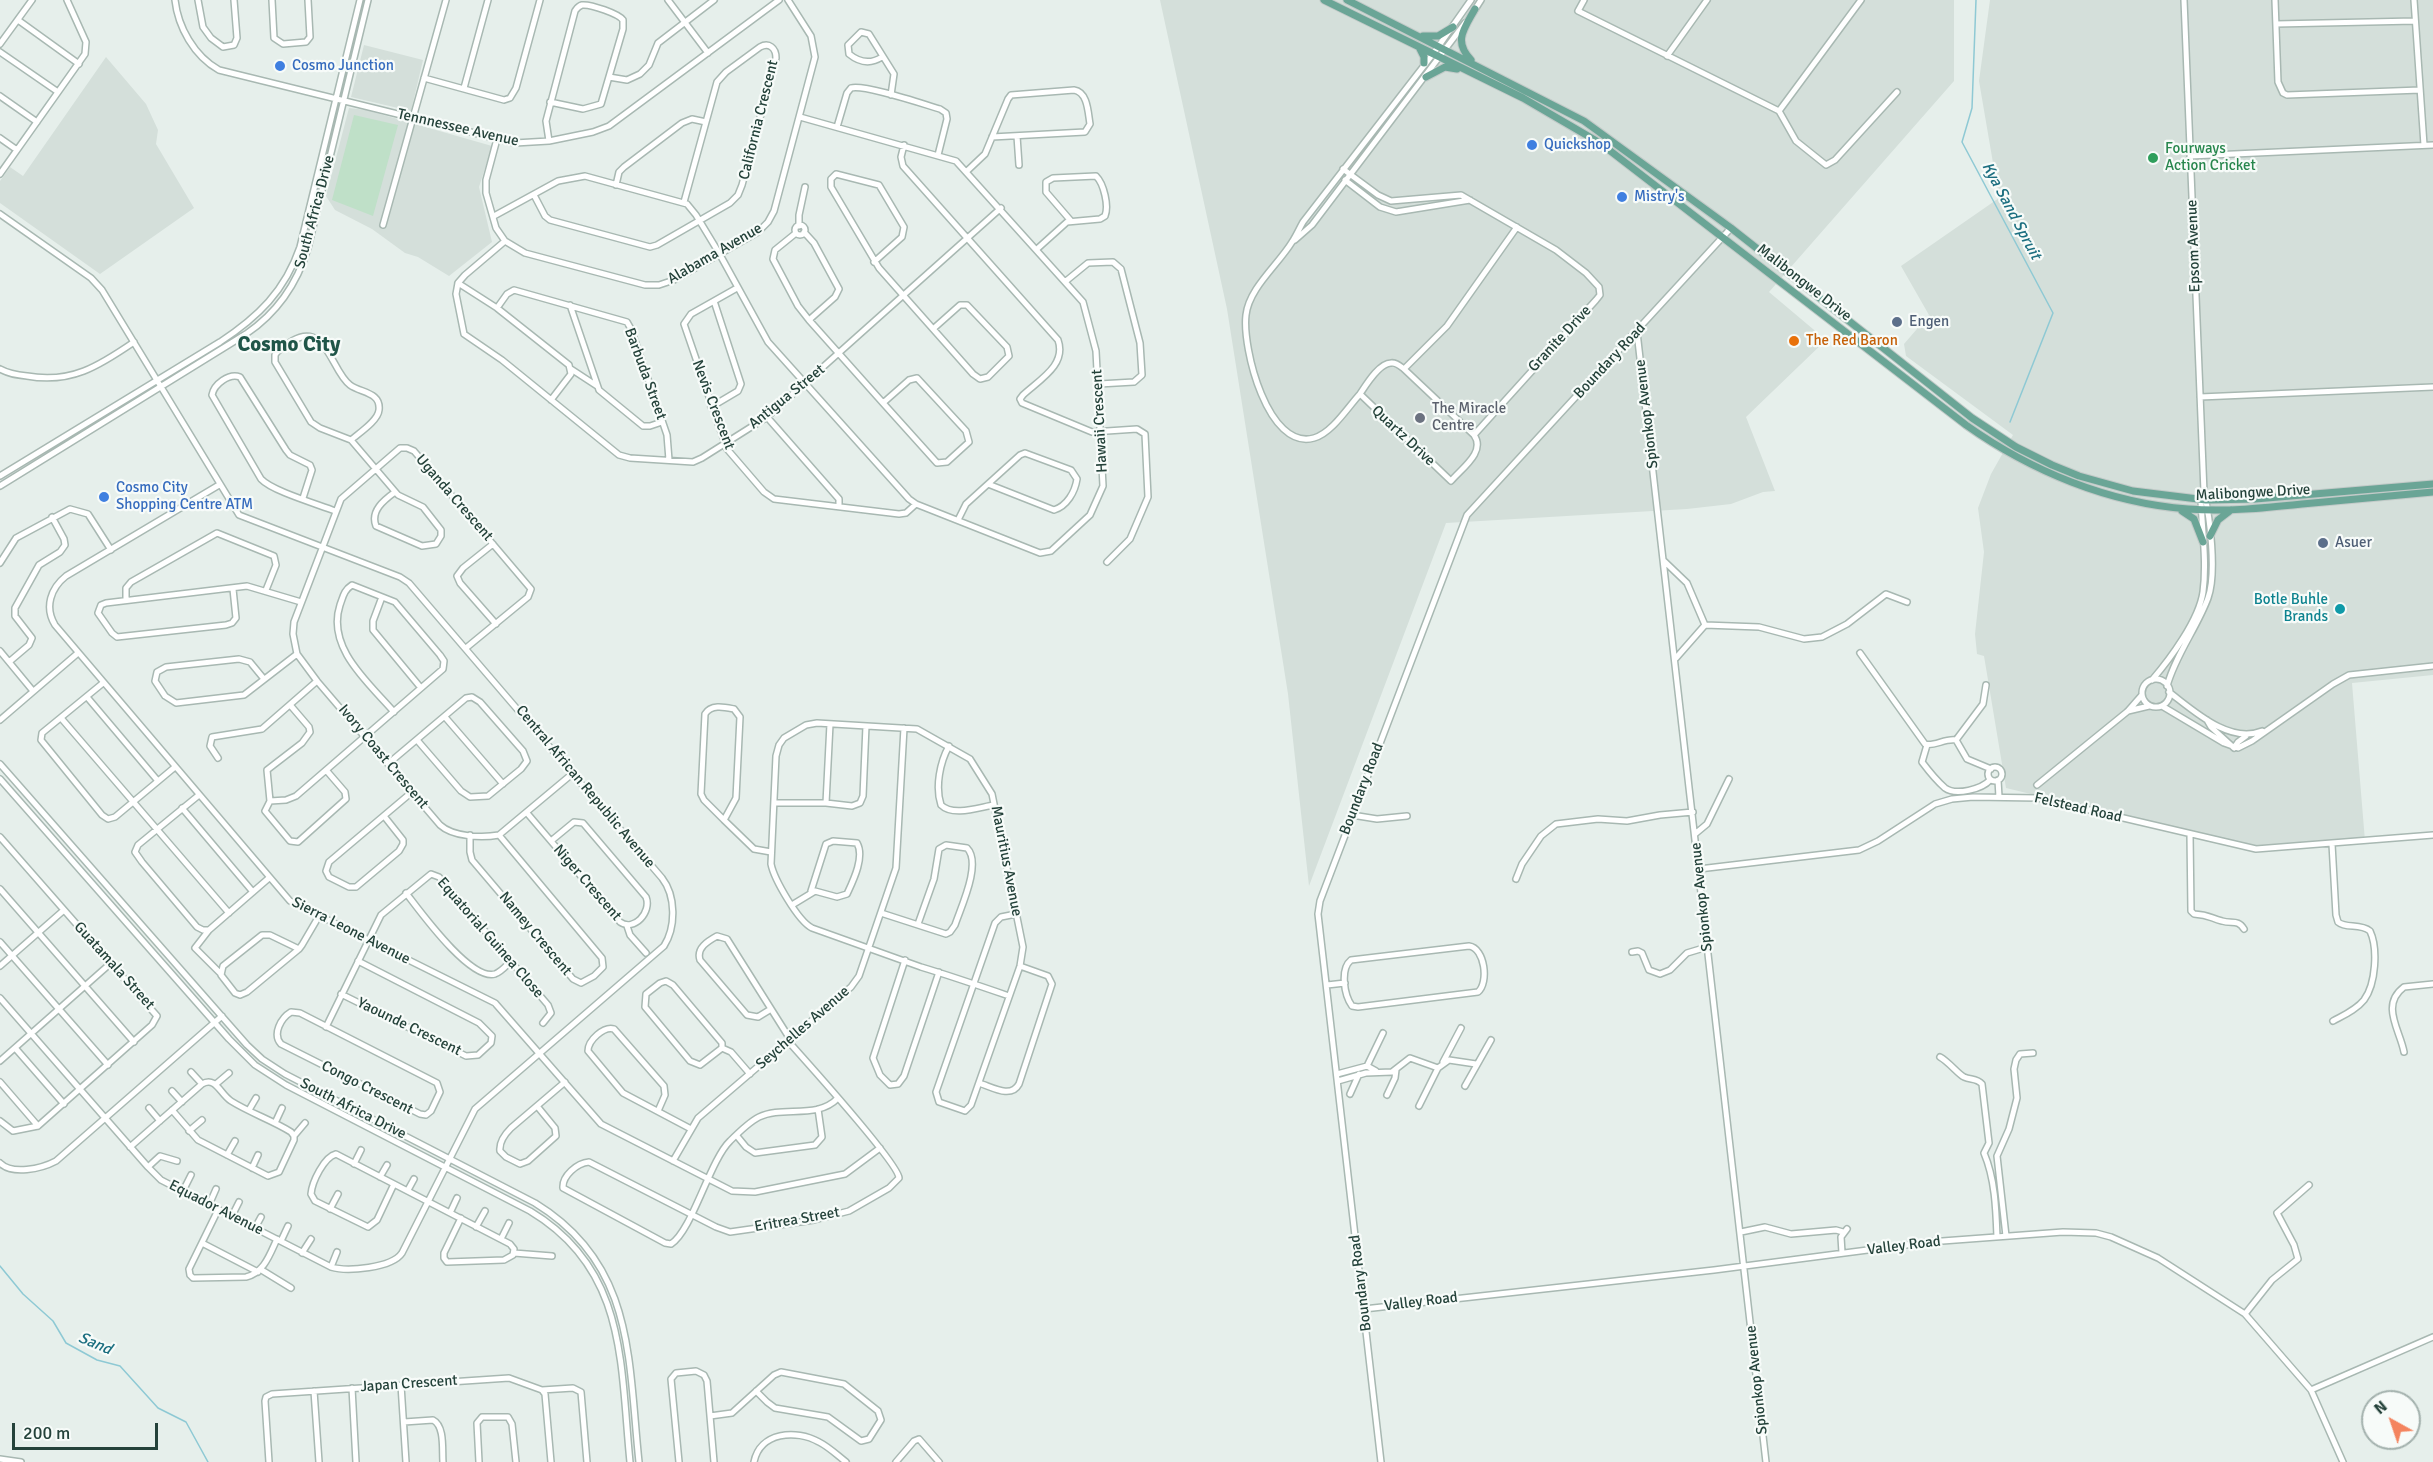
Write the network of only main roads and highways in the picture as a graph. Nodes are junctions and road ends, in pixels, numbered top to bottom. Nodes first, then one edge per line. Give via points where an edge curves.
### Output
1 (1324, 0) edge
2 (1347, 0) edge
3 (1475, 9) road end
4 (1453, 27) road end
5 (1418, 35) junction
6 (1418, 47) junction
7 (1424, 63) road end
8 (1475, 64) junction
9 (1472, 73) junction
10 (1426, 77) road end
11 (2433, 484) edge
12 (2433, 492) edge
13 (2176, 508) junction
14 (2231, 510) junction
15 (2210, 536) road end
16 (2203, 542) road end

1 - 6 main road, Malibongwe Drive
2 - 5 main road, Malibongwe Drive
3 - 8 main road via 1461,38 1462,49
4 - 5 main road via 1436,36
5 - 8 main road, Malibongwe Drive
6 - 7 main road
6 - 9 main road, Malibongwe Drive
8 - 11 main road, Malibongwe Drive via 1584,121 1731,228 1992,432 2052,465 2133,491 2203,500 2255,500
9 - 10 main road via 1445,68
9 - 13 main road, Malibongwe Drive via 1586,133 1998,447 2076,484
12 - 14 main road, Malibongwe Drive
13 - 14 main road, Malibongwe Drive
13 - 16 main road via 2194,519
14 - 15 main road via 2218,520

